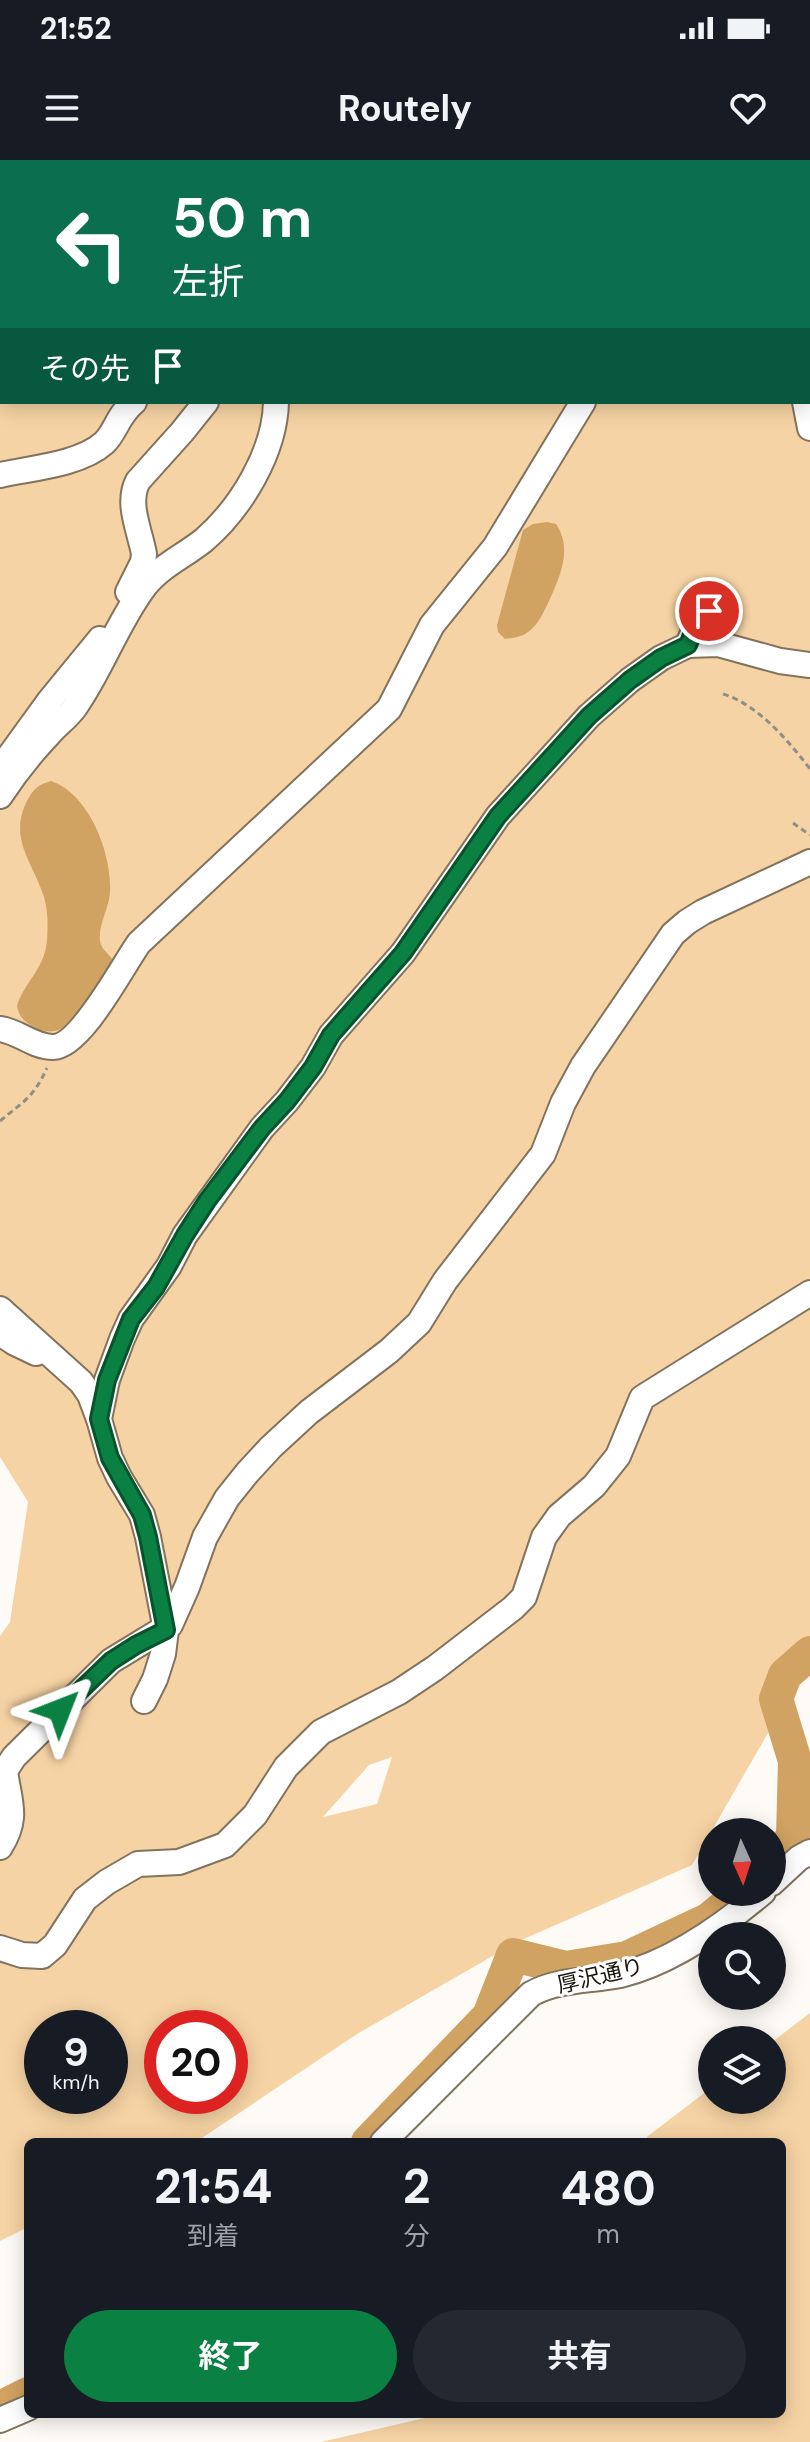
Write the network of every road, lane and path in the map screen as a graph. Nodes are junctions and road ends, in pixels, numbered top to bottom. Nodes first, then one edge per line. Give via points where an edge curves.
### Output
1 (132, 404) edge
2 (204, 404) edge
3 (276, 404) edge
4 (582, 404) edge
5 (805, 404) edge
6 (810, 428) edge
7 (0, 475) edge
8 (143, 589) junction
9 (115, 618) junction
10 (810, 665) edge
11 (723, 694) dead end
12 (0, 769) edge
13 (810, 769) edge
14 (0, 796) edge
15 (793, 823) dead end
16 (810, 835) edge
17 (810, 862) edge
18 (0, 1029) edge
19 (57, 1047) junction
20 (0, 1121) edge
21 (808, 1292) edge
22 (0, 1309) edge
23 (0, 1333) edge
24 (54, 1355) junction
25 (99, 1419) junction
26 (166, 1630) junction
27 (144, 1701) dead end
28 (0, 1847) edge
29 (810, 1852) edge
30 (786, 1870) edge
31 (745, 1906) edge
32 (0, 1948) edge
33 (387, 2138) edge
34 (24, 2410) edge
35 (0, 2420) edge

1 - 7 street via 106,440 93,449 57,465
2 - 9 street via 133,489 143,562
3 - 8 street via 268,445 235,505 202,541 159,570
4 - 19 street via 495,547 432,625 389,709 139,943 73,1037
5 - 6 street
8 - 9 street
8 - 14 street via 76,706
9 - 12 street
10 - 25 street via 718,644 688,645 640,673 589,716 498,816 403,953 331,1035 313,1067 185,1235 131,1319 107,1380
11 - 13 path via 757,714
15 - 16 path
17 - 26 street via 703,912 673,934 583,1066 543,1154 419,1323 309,1412 227,1498
18 - 19 street
19 - 20 path via 35,1093
21 - 32 street via 642,1398 618,1456 544,1537 524,1597 399,1692 321,1732 286,1767 255,1815 225,1845 179,1862 138,1864 107,1882 85,1899 42,1956
22 - 24 street
23 - 24 street via 33,1352
24 - 25 street via 81,1382
25 - 26 street via 110,1458 142,1515
26 - 27 street via 163,1654
26 - 28 street via 111,1661 14,1757 5,1771 11,1824
29 - 30 street
31 - 33 street, 厚沢通り via 714,1931 643,1968 531,1994
34 - 35 street

